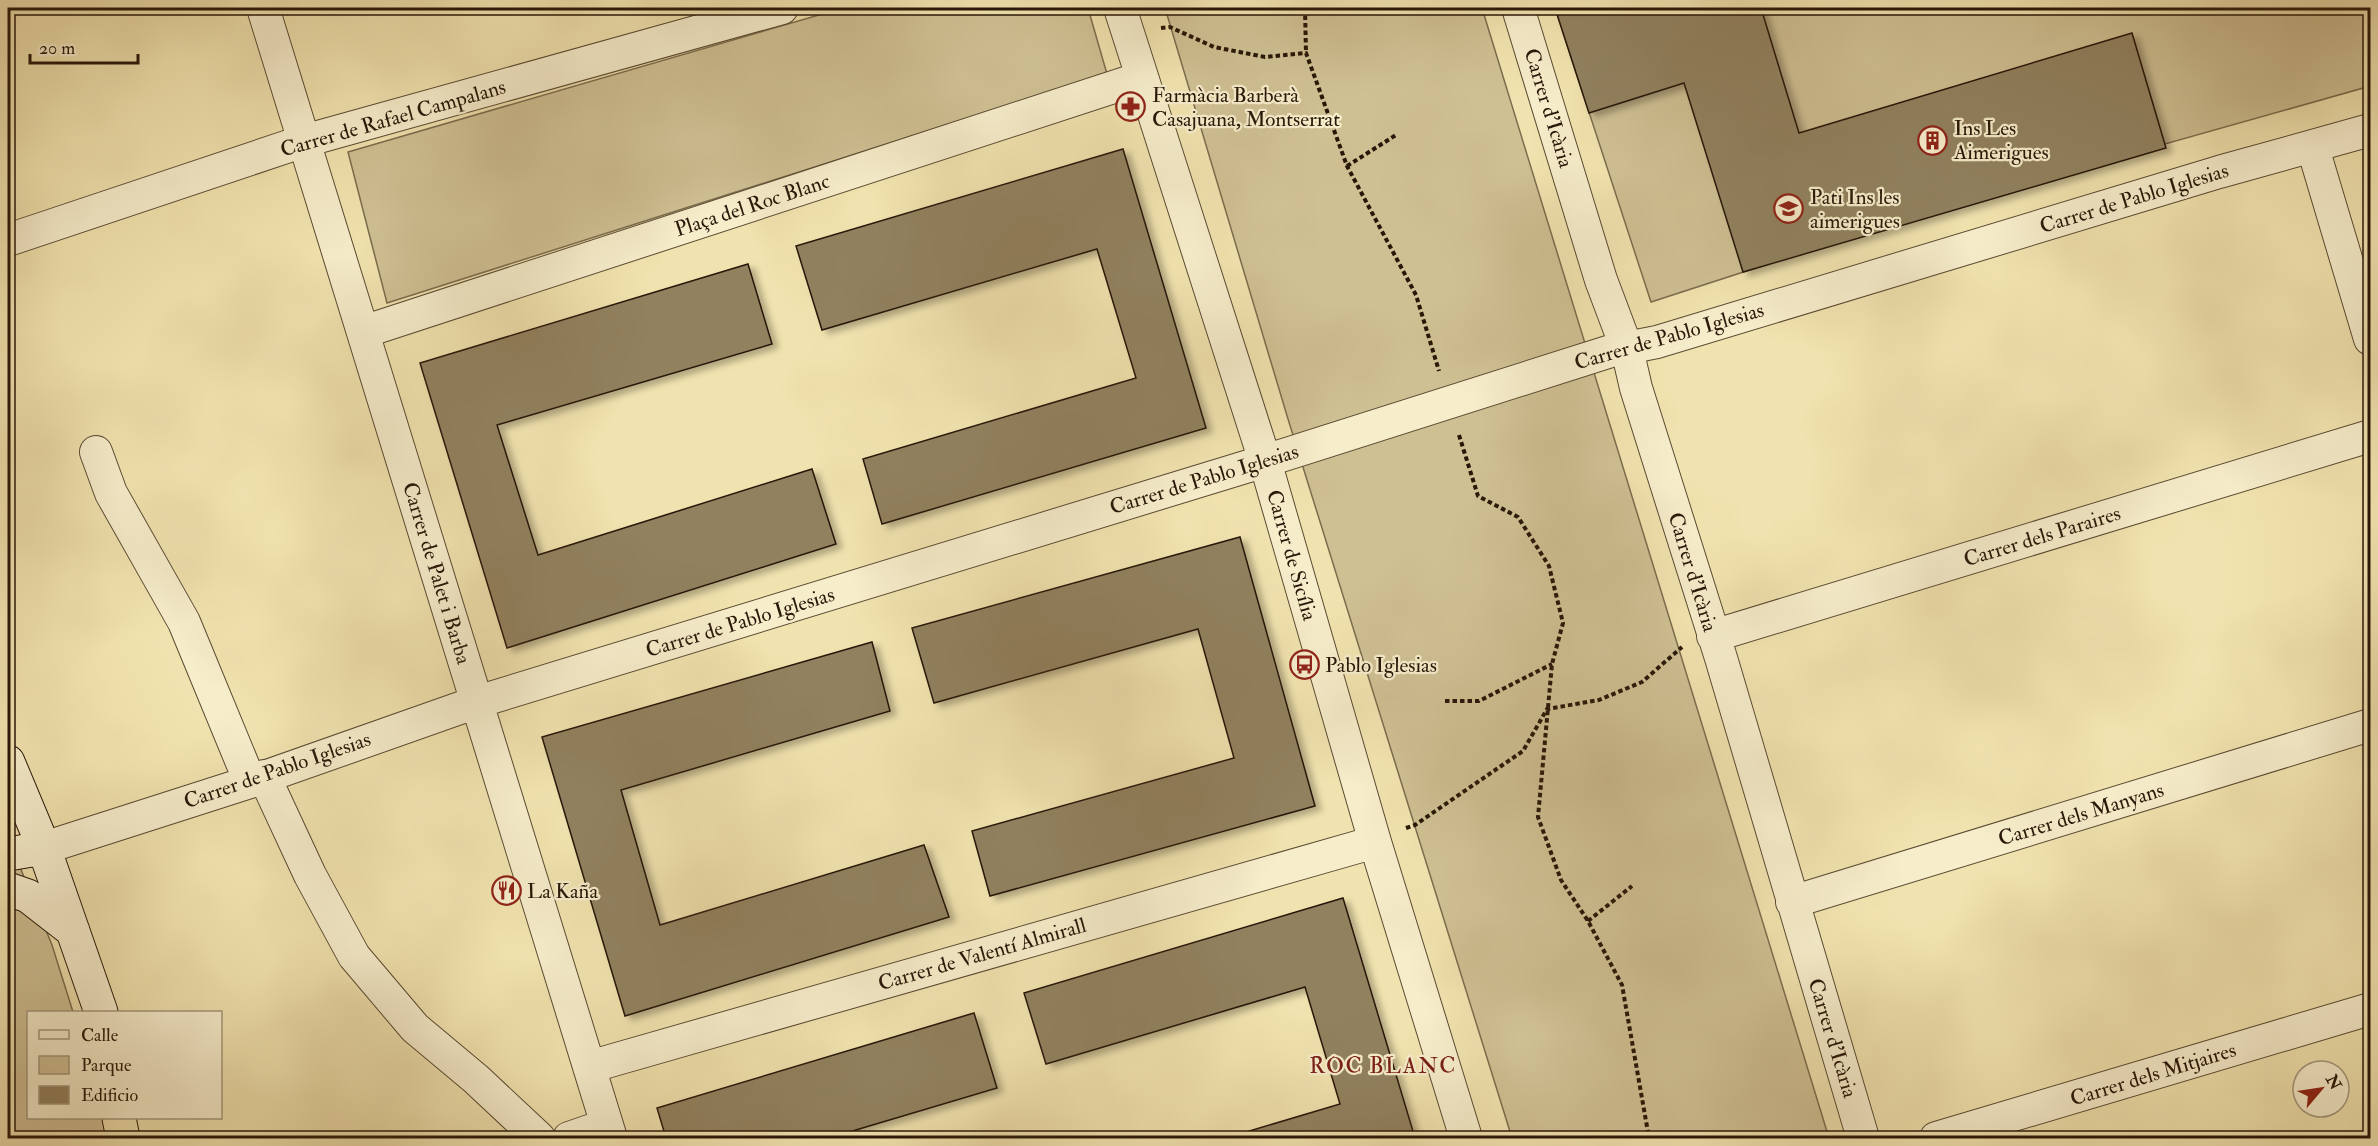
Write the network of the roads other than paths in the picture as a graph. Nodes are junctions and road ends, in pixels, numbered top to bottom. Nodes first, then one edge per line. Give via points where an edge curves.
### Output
1 (263, 8) edge
2 (1518, 8) edge
3 (769, 10) edge
4 (697, 20) edge
5 (1124, 20) edge
6 (1141, 78) junction
7 (2370, 130) edge
8 (304, 141) junction
9 (2313, 148) junction
10 (8, 240) edge
11 (363, 332) junction
12 (2370, 339) edge
13 (1627, 349) junction
14 (2370, 436) edge
15 (96, 452) dead end
16 (1264, 461) junction
17 (1713, 636) junction
18 (477, 702) junction
19 (2370, 725) edge
20 (8, 762) edge
21 (257, 779) junction
22 (1375, 842) junction
23 (44, 848) junction
24 (8, 854) edge
25 (8, 889) edge
26 (1792, 902) junction
27 (73, 931) junction
28 (2370, 1009) edge
29 (101, 1011) edge
30 (589, 1067) junction
31 (119, 1119) edge
32 (134, 1119) edge
33 (609, 1132) edge
34 (123, 1138) edge
35 (140, 1138) edge
36 (539, 1138) edge
37 (569, 1138) edge
38 (1466, 1138) edge
39 (1863, 1138) edge
40 (1936, 1138) edge

1 - 8 street, Carrer de Palet i Barba
2 - 13 street, Carrer d'Icària via 1601,280
3 - 4 street, Carrer de Rafael Campalans
4 - 8 street, Carrer de Rafael Campalans
5 - 6 street, Carrer de Sicília
6 - 11 street, Plaça del Roc Blanc
6 - 16 street, Carrer de Sicília
7 - 9 street, Carrer de Pablo Iglesias
8 - 10 street, Carrer de Rafael Campalans
8 - 11 street, Carrer de Palet i Barba
9 - 12 street
9 - 13 street, Carrer de Pablo Iglesias via 2220,172
11 - 18 street, Carrer de Palet i Barba
13 - 16 street, Carrer de Pablo Iglesias
13 - 17 street, Carrer d'Icària
14 - 17 street, Carrer dels Paraires
15 - 21 street via 111,493 184,622
16 - 18 street, Carrer de Pablo Iglesias
16 - 22 street, Carrer de Sicília
17 - 26 street, Carrer d'Icària
18 - 21 street, Carrer de Pablo Iglesias
18 - 30 street, Carrer de Palet i Barba
19 - 26 street, Carrer dels Manyans
20 - 23 street
21 - 23 street, Carrer de Pablo Iglesias
21 - 36 street via 354,956 415,1028
22 - 30 street, Carrer de Valentí Almirall
22 - 38 street, Carrer de Sicília
23 - 24 street
23 - 27 street
25 - 27 street via 28,896
26 - 39 street, Carrer d'Icària
27 - 29 street
28 - 40 street, Carrer dels Mitjaires
30 - 33 street, Carrer de Palet i Barba
31 - 34 highway
32 - 35 street
33 - 37 street

